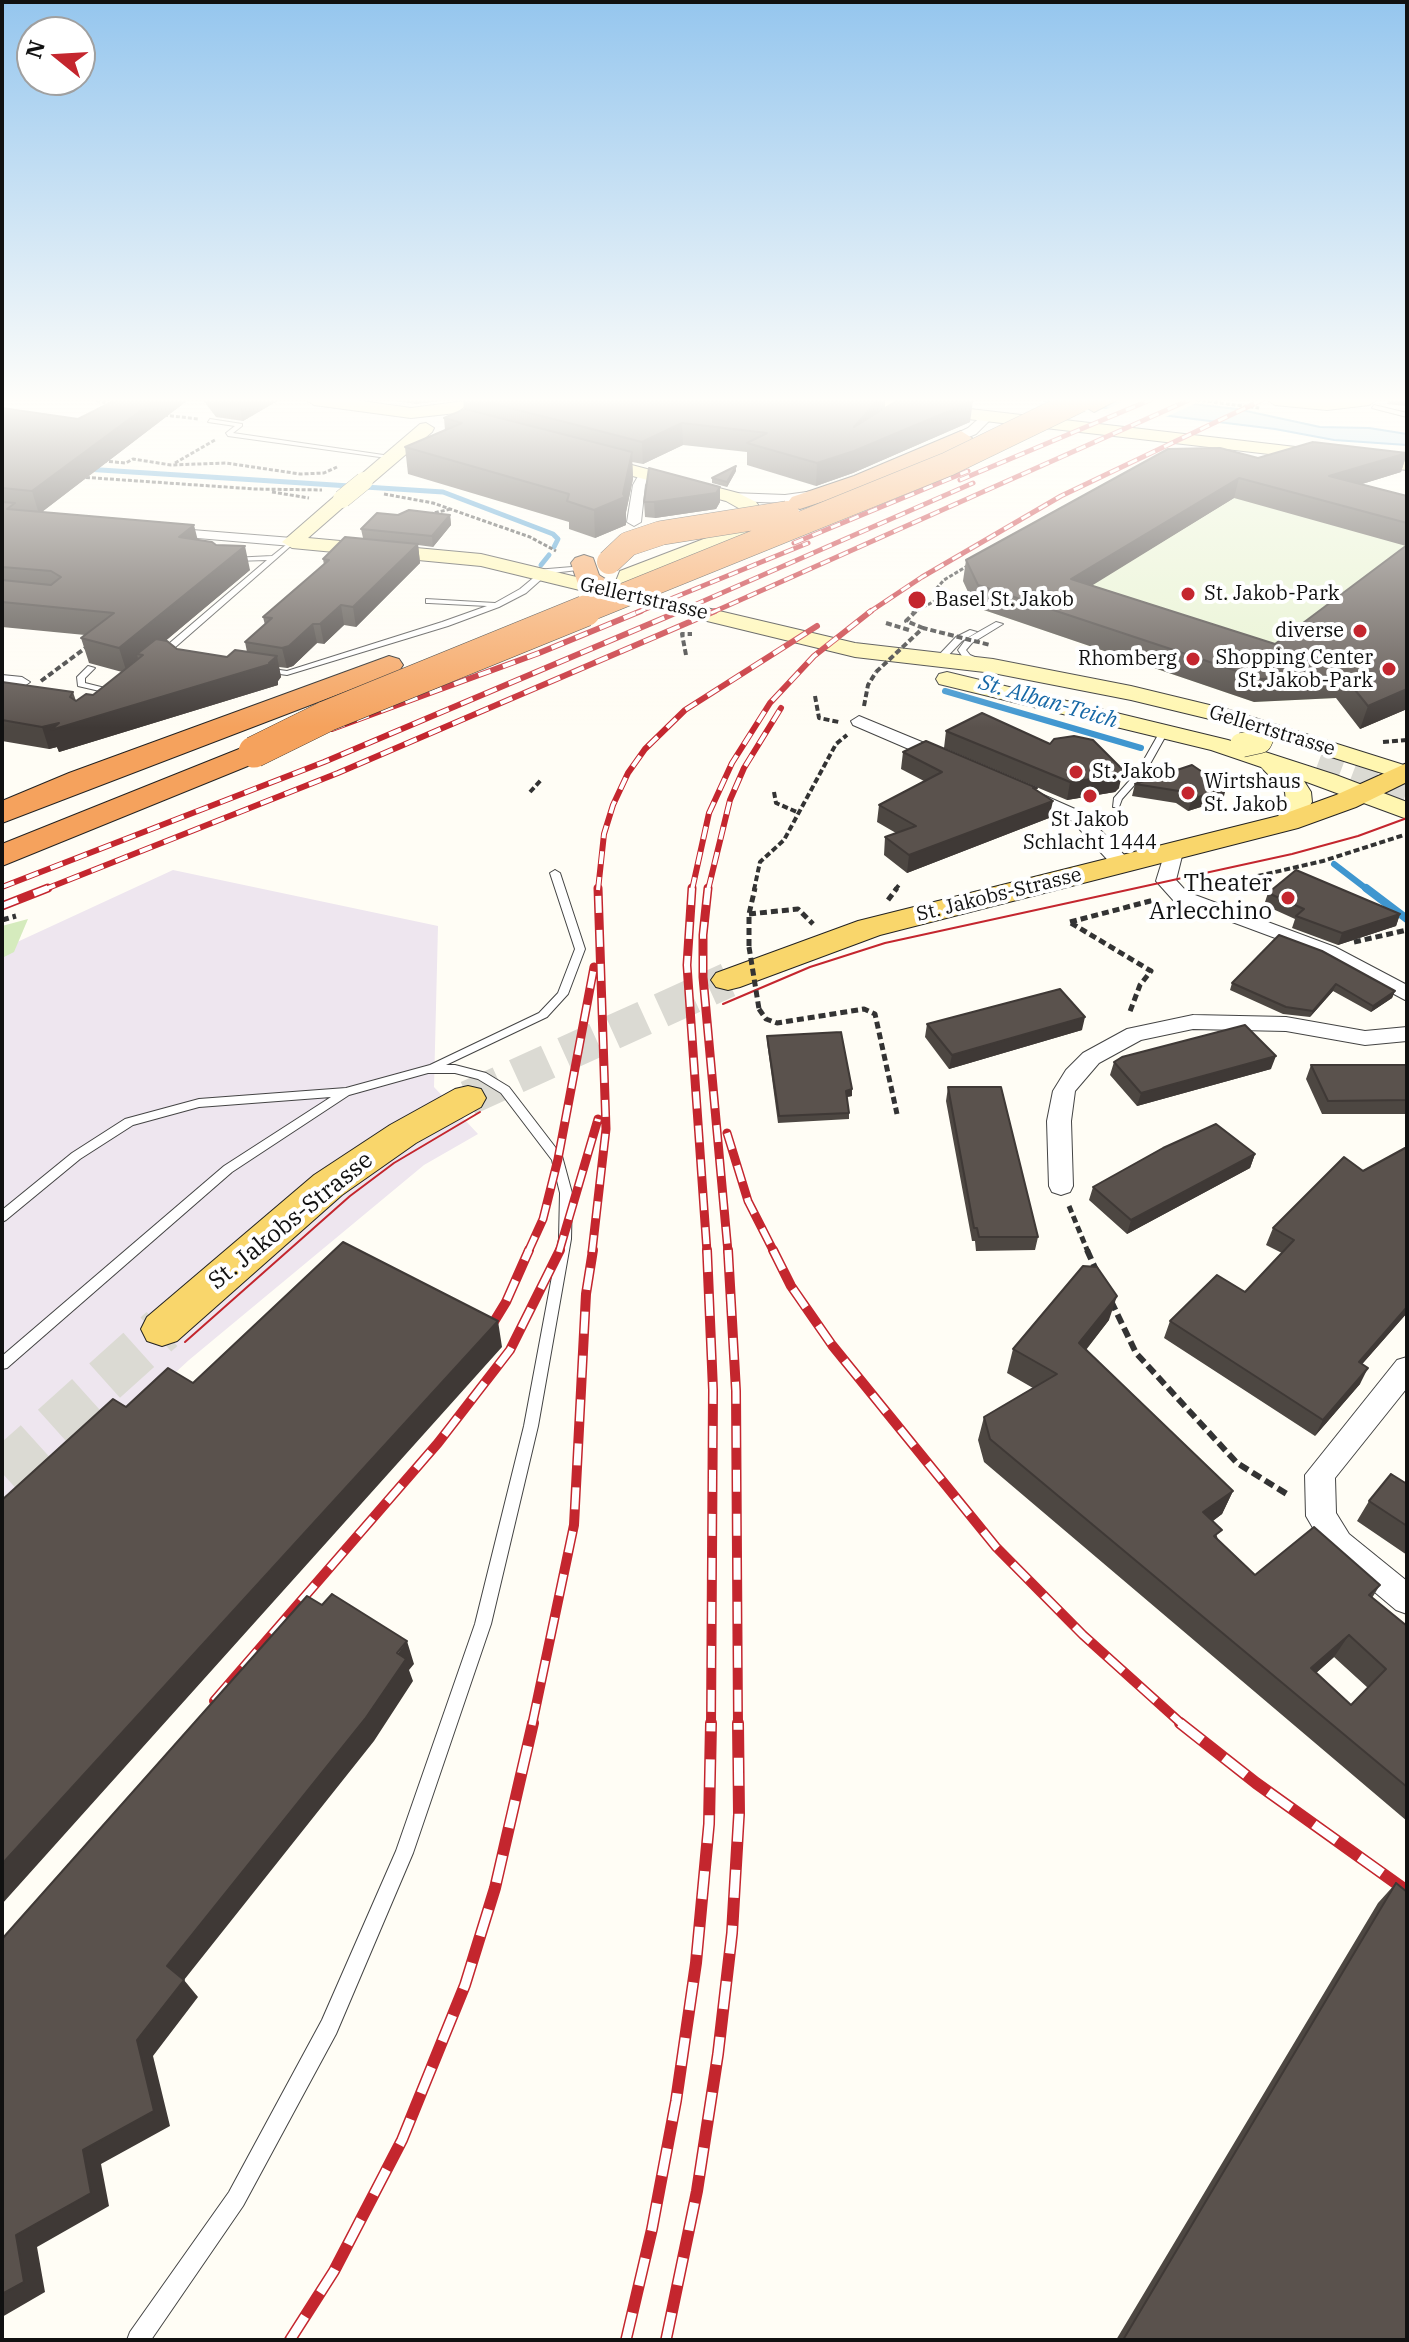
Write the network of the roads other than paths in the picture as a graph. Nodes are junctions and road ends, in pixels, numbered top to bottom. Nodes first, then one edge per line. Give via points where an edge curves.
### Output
1 (323, 509) edge
2 (636, 509) edge
3 (752, 509) edge
4 (755, 509) edge
5 (798, 509) edge
6 (822, 509) edge
7 (839, 509) edge
8 (634, 522) dead end
9 (153, 530) edge
10 (292, 542) junction
11 (274, 558) junction
12 (227, 562) edge
13 (592, 564) junction
14 (536, 573) junction
15 (623, 591) junction
16 (429, 601) dead end
17 (496, 605) junction
18 (855, 650) junction
19 (161, 655) junction
20 (992, 656) junction
21 (177, 657) edge
22 (940, 659) junction
23 (149, 665) edge
24 (389, 665) junction
25 (91, 668) edge
26 (256, 669) edge
27 (126, 684) edge
28 (857, 723) road end
29 (1262, 729) junction
30 (1165, 730) junction
31 (1230, 745) junction
32 (251, 748) junction
33 (1320, 758) tunnel mouth
34 (1267, 761) junction
35 (965, 766) edge
36 (1406, 772) edge
37 (2, 782) edge
38 (1008, 784) edge
39 (1363, 793) junction
40 (1116, 805) dead end
41 (2, 813) edge
42 (1288, 822) junction
43 (1406, 823) edge
44 (2, 831) edge
45 (1174, 852) junction
46 (2, 856) edge
47 (1122, 864) junction
48 (555, 873) dead end
49 (728, 980) tunnel mouth
50 (1407, 994) edge
51 (1407, 1034) edge
52 (428, 1069) junction
53 (346, 1092) junction
54 (468, 1098) tunnel mouth
55 (1061, 1186) road end
56 (2, 1217) edge
57 (162, 1329) tunnel mouth
58 (2, 1364) edge
59 (1407, 1368) edge
60 (1407, 1600) edge
61 (138, 2340) edge

1 - 10 street, bridge
2 - 8 street
3 - 15 street via 756,514 749,527 632,572 624,579
4 - 13 highway via 640,528 596,547
5 - 24 highway, bridge
6 - 13 highway, bridge via 661,533
7 - 32 highway, bridge
9 - 10 street, Gellertstrasse
10 - 11 lane
10 - 14 street, Gellertstrasse via 467,558
11 - 12 lane via 245,556
11 - 19 lane
13 - 14 lane
13 - 15 highway via 591,584
14 - 15 street, Gellertstrasse
14 - 17 lane via 522,591
15 - 18 street, Gellertstrasse
16 - 17 lane
17 - 26 lane via 287,673
18 - 22 street, Gellertstrasse
18 - 30 street, Gellertstrasse via 968,685
18 - 33 street via 1174,715
19 - 21 lane
19 - 23 lane
20 - 22 street, Gellertstrasse
20 - 22 lane via 967,657 962,650 999,624 959,639
20 - 29 street, Gellertstrasse
24 - 37 highway
24 - 41 highway
25 - 27 lane via 81,684 110,696
28 - 35 street
29 - 31 street, bridge via 1260,741
29 - 36 street, Gellertstrasse
30 - 31 street, Gellertstrasse
30 - 40 lane
31 - 34 street, Gellertstrasse
32 - 44 highway
32 - 46 highway
34 - 39 street, Gellertstrasse
34 - 42 street via 1298,792 1299,802
36 - 39 main road, St. Jakobs-Strasse
38 - 47 street via 1078,817
39 - 42 main road, St. Jakobs-Strasse
39 - 43 street, Gellertstrasse
42 - 45 main road, St. Jakobs-Strasse
45 - 47 main road, St. Jakobs-Strasse
45 - 50 street via 1166,881 1178,894 1328,951
47 - 49 main road, St. Jakobs-Strasse via 869,928
48 - 52 lane via 580,949 563,994 543,1015
51 - 55 street via 1365,1038 1286,1024 1193,1022 1135,1034 1091,1058 1064,1091 1059,1121
52 - 53 lane
52 - 61 lane via 482,1076 505,1090 558,1159 563,1175 565,1239 531,1426 483,1624 404,1853 329,2027 236,2199
53 - 56 lane via 199,1103 129,1122 76,1156
53 - 58 lane via 228,1169
54 - 57 main road, St. Jakobs-Strasse via 328,1185
59 - 60 street via 1320,1475 1321,1516 1338,1543

